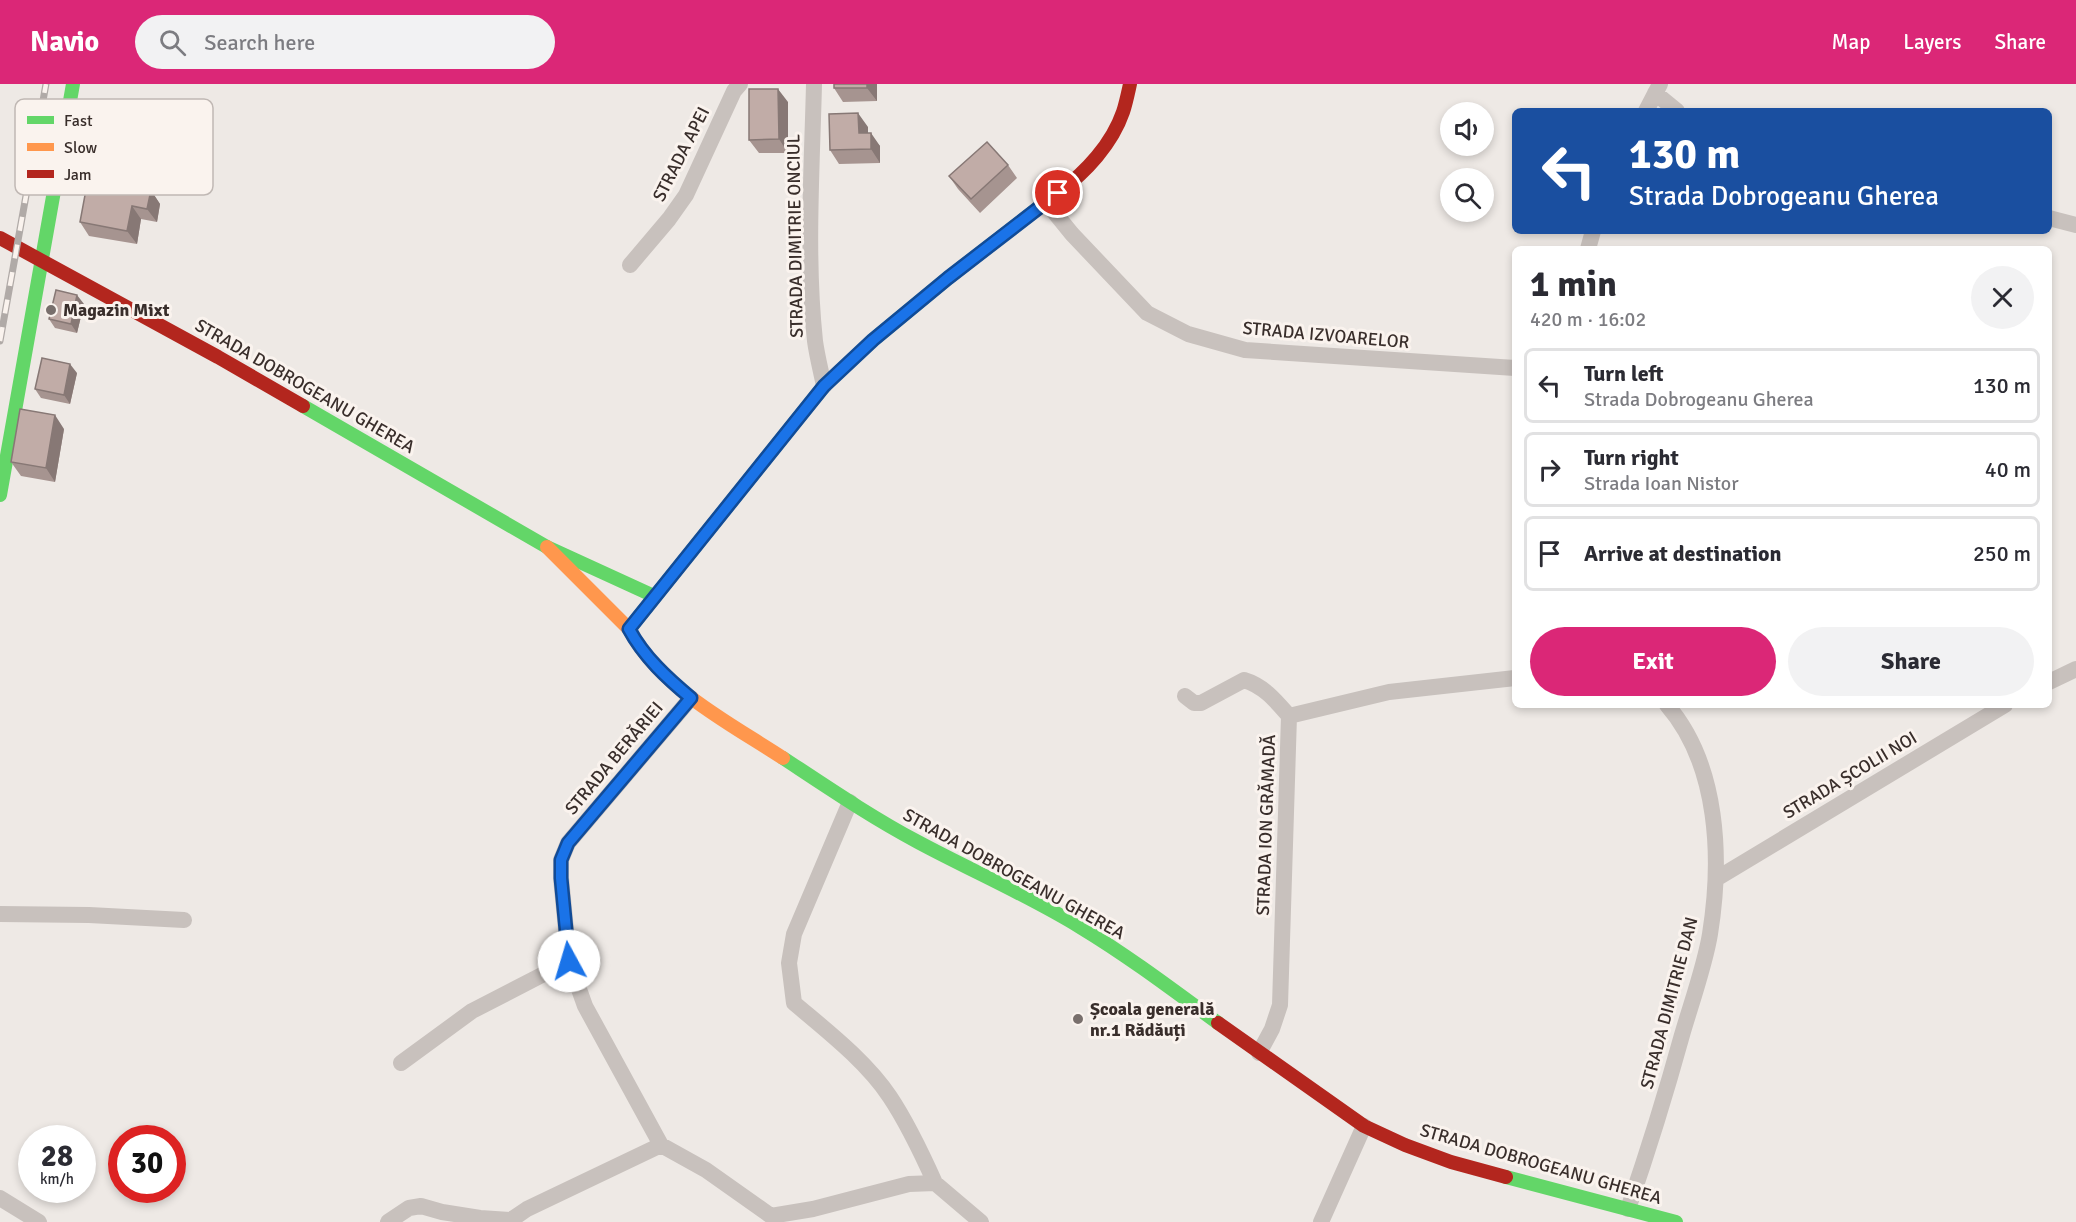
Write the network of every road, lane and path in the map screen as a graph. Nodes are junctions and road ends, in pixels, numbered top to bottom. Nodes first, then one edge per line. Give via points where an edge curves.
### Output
1 (73, 84) edge
2 (740, 84) edge
3 (814, 84) edge
4 (1130, 84) edge
5 (1658, 88) edge
6 (70, 99) edge
7 (1648, 108) edge
8 (1675, 108) edge
9 (53, 195) edge
10 (1046, 202) junction
11 (2052, 219) edge
12 (2076, 225) edge
13 (0, 238) edge
14 (42, 260) junction
15 (630, 265) dead end
16 (1512, 368) edge
17 (824, 386) junction
18 (0, 495) edge
19 (547, 547) junction
20 (654, 596) junction
21 (629, 629) junction
22 (2076, 669) edge
23 (1512, 678) edge
24 (2052, 681) edge
25 (1185, 696) dead end
26 (691, 698) junction
27 (1669, 708) edge
28 (2000, 708) edge
29 (1289, 716) junction
30 (850, 802) junction
31 (1716, 879) junction
32 (0, 914) edge
33 (184, 921) dead end
34 (569, 961) junction
35 (1259, 1053) junction
36 (401, 1063) dead end
37 (1364, 1126) junction
38 (661, 1145) junction
39 (935, 1183) junction
40 (0, 1198) edge
41 (1628, 1209) junction
42 (772, 1219) edge
43 (39, 1222) edge
44 (388, 1222) edge
45 (981, 1222) edge
46 (1321, 1222) edge
47 (1676, 1222) edge

1 - 6 street
2 - 15 street, STRADA APEI via 686,195
3 - 17 street, STRADA DIMITRIE ONCIUL via 813,293 815,342
4 - 10 street via 1123,113 1102,151
5 - 7 street
5 - 8 street
9 - 14 street
10 - 16 street, STRADA IZVOARELOR via 1148,313 1188,334 1245,350
10 - 17 street via 873,340
11 - 12 street
13 - 14 street, STRADA DOBROGEANU GHEREA
14 - 18 street
14 - 19 street, STRADA DOBROGEANU GHEREA
17 - 20 street
19 - 20 street, STRADA DOBROGEANU GHEREA
19 - 21 street, STRADA DOBROGEANU GHEREA
20 - 21 street
21 - 26 street, STRADA DOBROGEANU GHEREA via 638,646
22 - 24 street
23 - 29 street, STRADA ION GRĂMADĂ via 1389,692
25 - 29 street via 1201,703 1244,680 1269,694
26 - 30 street, STRADA DOBROGEANU GHEREA
26 - 34 street, STRADA BERĂRIEI via 568,843 561,860 561,878
27 - 31 street, STRADA DIMITRIE DAN via 1680,721 1701,766 1716,840
28 - 31 street, STRADA ȘCOLII NOI
29 - 35 street, STRADA ION GRĂMADĂ via 1280,1005
30 - 35 street, STRADA DOBROGEANU GHEREA via 917,842 1080,927
30 - 39 street via 794,934 789,963 794,1003 847,1050 890,1096
31 - 41 street, STRADA DIMITRIE DAN via 1710,936
32 - 33 street
34 - 36 street via 472,1011
34 - 38 street, STRADA BERĂRIEI via 585,1006
35 - 37 street, STRADA DOBROGEANU GHEREA
37 - 41 street, STRADA DOBROGEANU GHEREA via 1451,1162
37 - 46 street
38 - 42 street via 706,1170
38 - 44 street via 511,1220 471,1217 421,1206 409,1208
39 - 42 street via 909,1184
39 - 45 street
40 - 43 street
41 - 47 street, STRADA DOBROGEANU GHEREA

